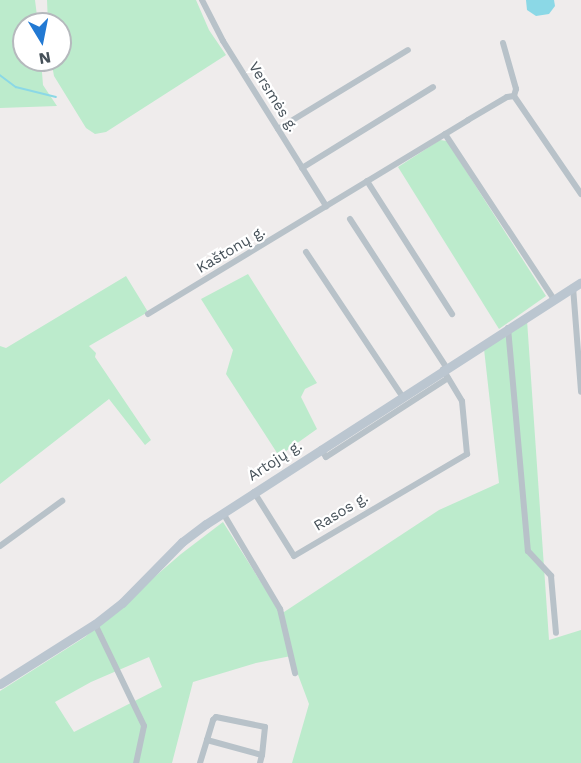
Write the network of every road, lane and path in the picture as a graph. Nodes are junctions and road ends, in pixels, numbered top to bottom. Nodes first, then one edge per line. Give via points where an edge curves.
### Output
1 (202, 0) edge
2 (503, 43) dead end
3 (408, 50) dead end
4 (433, 87) dead end
5 (514, 96) junction
6 (278, 129) junction
7 (445, 134) junction
8 (302, 168) junction
9 (367, 181) junction
10 (581, 194) edge
11 (326, 206) junction
12 (350, 219) dead end
13 (306, 252) dead end
14 (577, 284) edge
15 (554, 299) junction
16 (148, 314) dead end
17 (452, 314) dead end
18 (508, 327) junction
19 (445, 368) junction
20 (448, 378) junction
21 (581, 392) edge
22 (402, 396) junction
23 (321, 449) junction
24 (254, 492) junction
25 (62, 501) dead end
26 (223, 513) junction
27 (0, 546) edge
28 (95, 624) junction
29 (556, 633) dead end
30 (295, 673) dead end
31 (0, 684) edge
32 (207, 740) junction
33 (262, 755) junction
34 (136, 763) edge
35 (200, 763) edge
36 (260, 763) edge

1 - 6 street, Versmės g.
2 - 5 street via 516,89
3 - 6 street
4 - 8 street
5 - 7 street, Kaštonų g.
5 - 10 street
6 - 8 street, Versmės g.
7 - 9 street, Kaštonų g.
7 - 15 street
8 - 11 street, Versmės g.
9 - 11 street, Kaštonų g.
9 - 17 street
11 - 16 street, Kaštonų g.
12 - 19 street
13 - 22 street
14 - 15 main road, Artojų g.
14 - 21 street
15 - 18 main road, Artojų g.
18 - 19 main road, Artojų g.
18 - 29 street via 528,551 551,576
19 - 20 street
19 - 22 main road, Artojų g.
20 - 23 street via 326,457
20 - 24 street, Rasos g. via 462,401 467,454 294,556
22 - 23 main road, Artojų g.
23 - 24 main road, Artojų g.
24 - 26 main road, Artojų g.
25 - 27 street
26 - 28 main road, Artojų g. via 182,542 122,603
26 - 30 street via 280,609
28 - 31 main road, Artojų g.
28 - 34 street via 144,726
32 - 33 street
32 - 33 street via 216,717 265,727
32 - 35 street
33 - 36 street

